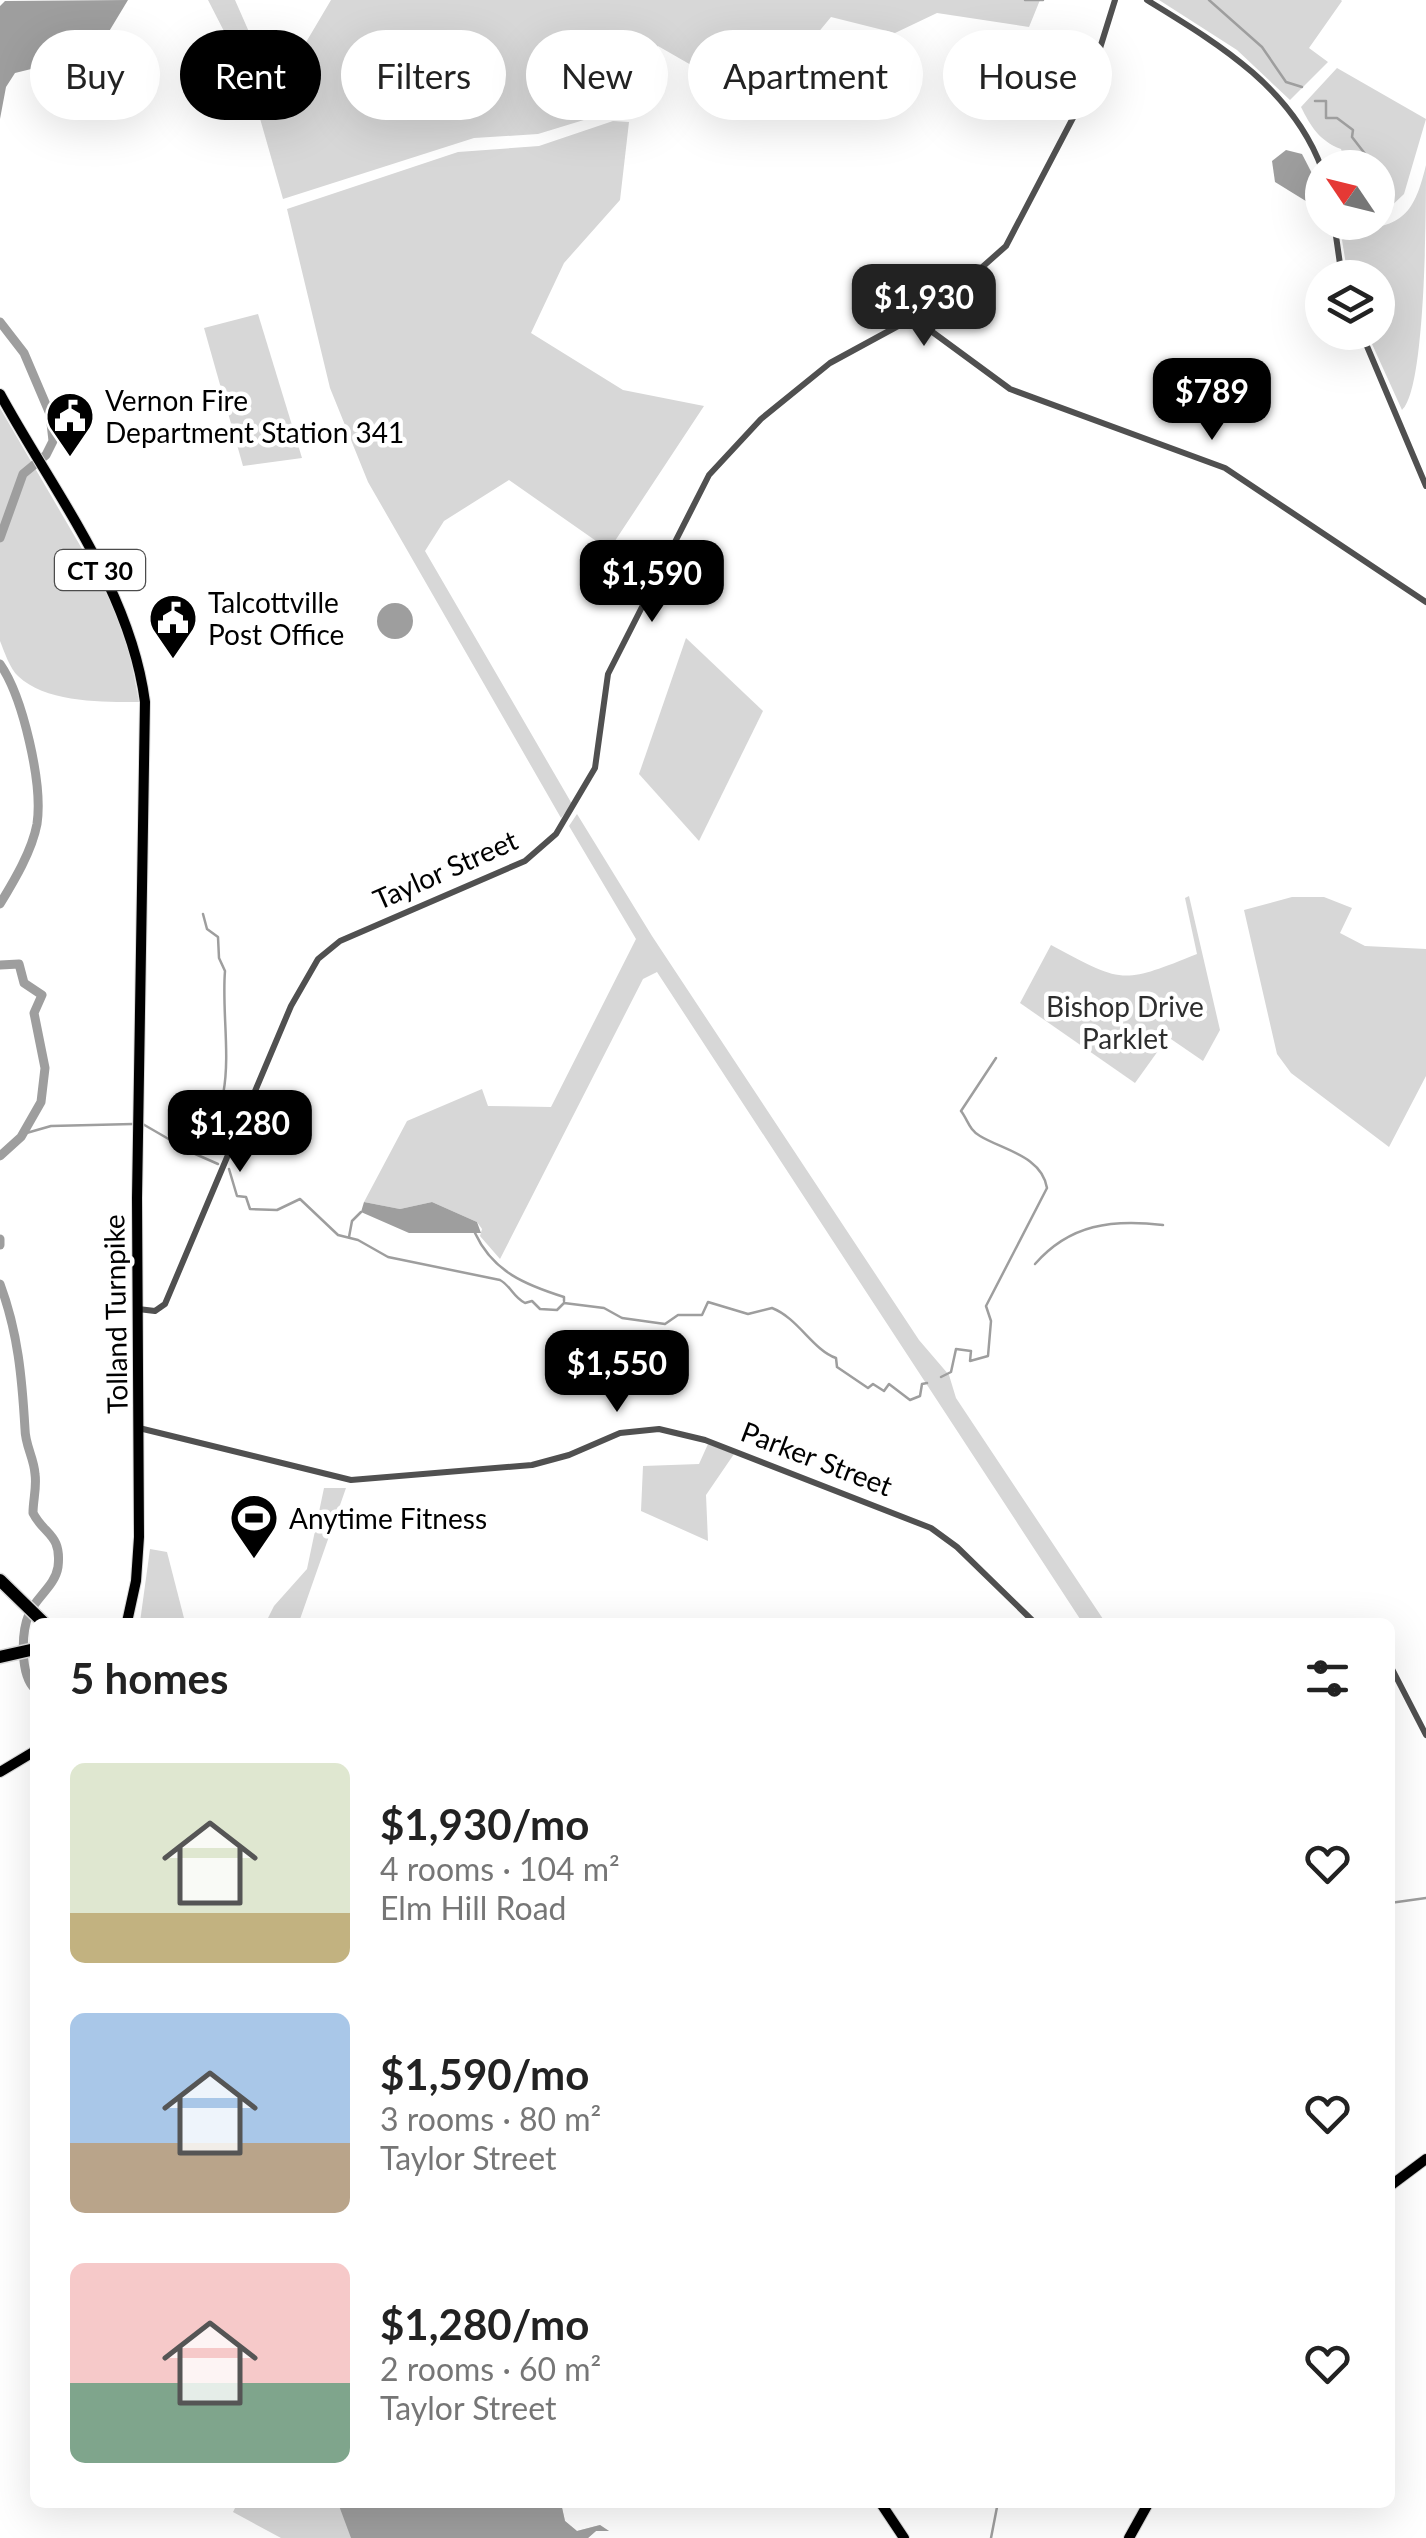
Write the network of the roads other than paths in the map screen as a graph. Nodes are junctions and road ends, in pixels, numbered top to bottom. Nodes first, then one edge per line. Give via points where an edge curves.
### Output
1 (1115, 0) edge
2 (1147, 0) edge
3 (1312, 150) edge
4 (912, 318) junction
5 (1369, 350) edge
6 (0, 394) edge
7 (1426, 486) edge
8 (1426, 602) edge
9 (137, 1309) junction
10 (139, 1428) junction
11 (0, 1580) edge
12 (37, 1618) edge
13 (128, 1618) edge
14 (1030, 1618) edge
15 (30, 1650) edge
16 (0, 1657) edge
17 (1395, 1675) edge
18 (1426, 1735) edge
19 (30, 1754) edge
20 (0, 1772) edge
21 (1426, 2159) edge
22 (1395, 2182) edge
23 (884, 2508) edge
24 (1145, 2508) edge
25 (904, 2538) edge
26 (1129, 2538) edge

1 - 4 street, Taylor Street via 1086,93 1013,236 965,285
2 - 3 street via 1206,34 1253,72
4 - 8 street via 1010,389 1224,468
4 - 9 street, Taylor Street via 830,362 709,475 608,674 595,768 543,848 340,941 318,959 291,1006 165,1304 155,1311
5 - 7 street
6 - 9 main road, Tolland Turnpike / CT 30 via 118,603 138,660 146,711
9 - 10 main road, Tolland Turnpike / CT 30
10 - 13 main road, Tolland Turnpike / CT 30 via 138,1560
10 - 14 street, Parker Street via 351,1480 532,1465 620,1433 682,1432 931,1528
11 - 12 highway
15 - 16 highway
17 - 18 street
19 - 20 main road
21 - 22 main road
23 - 25 main road
24 - 26 main road

